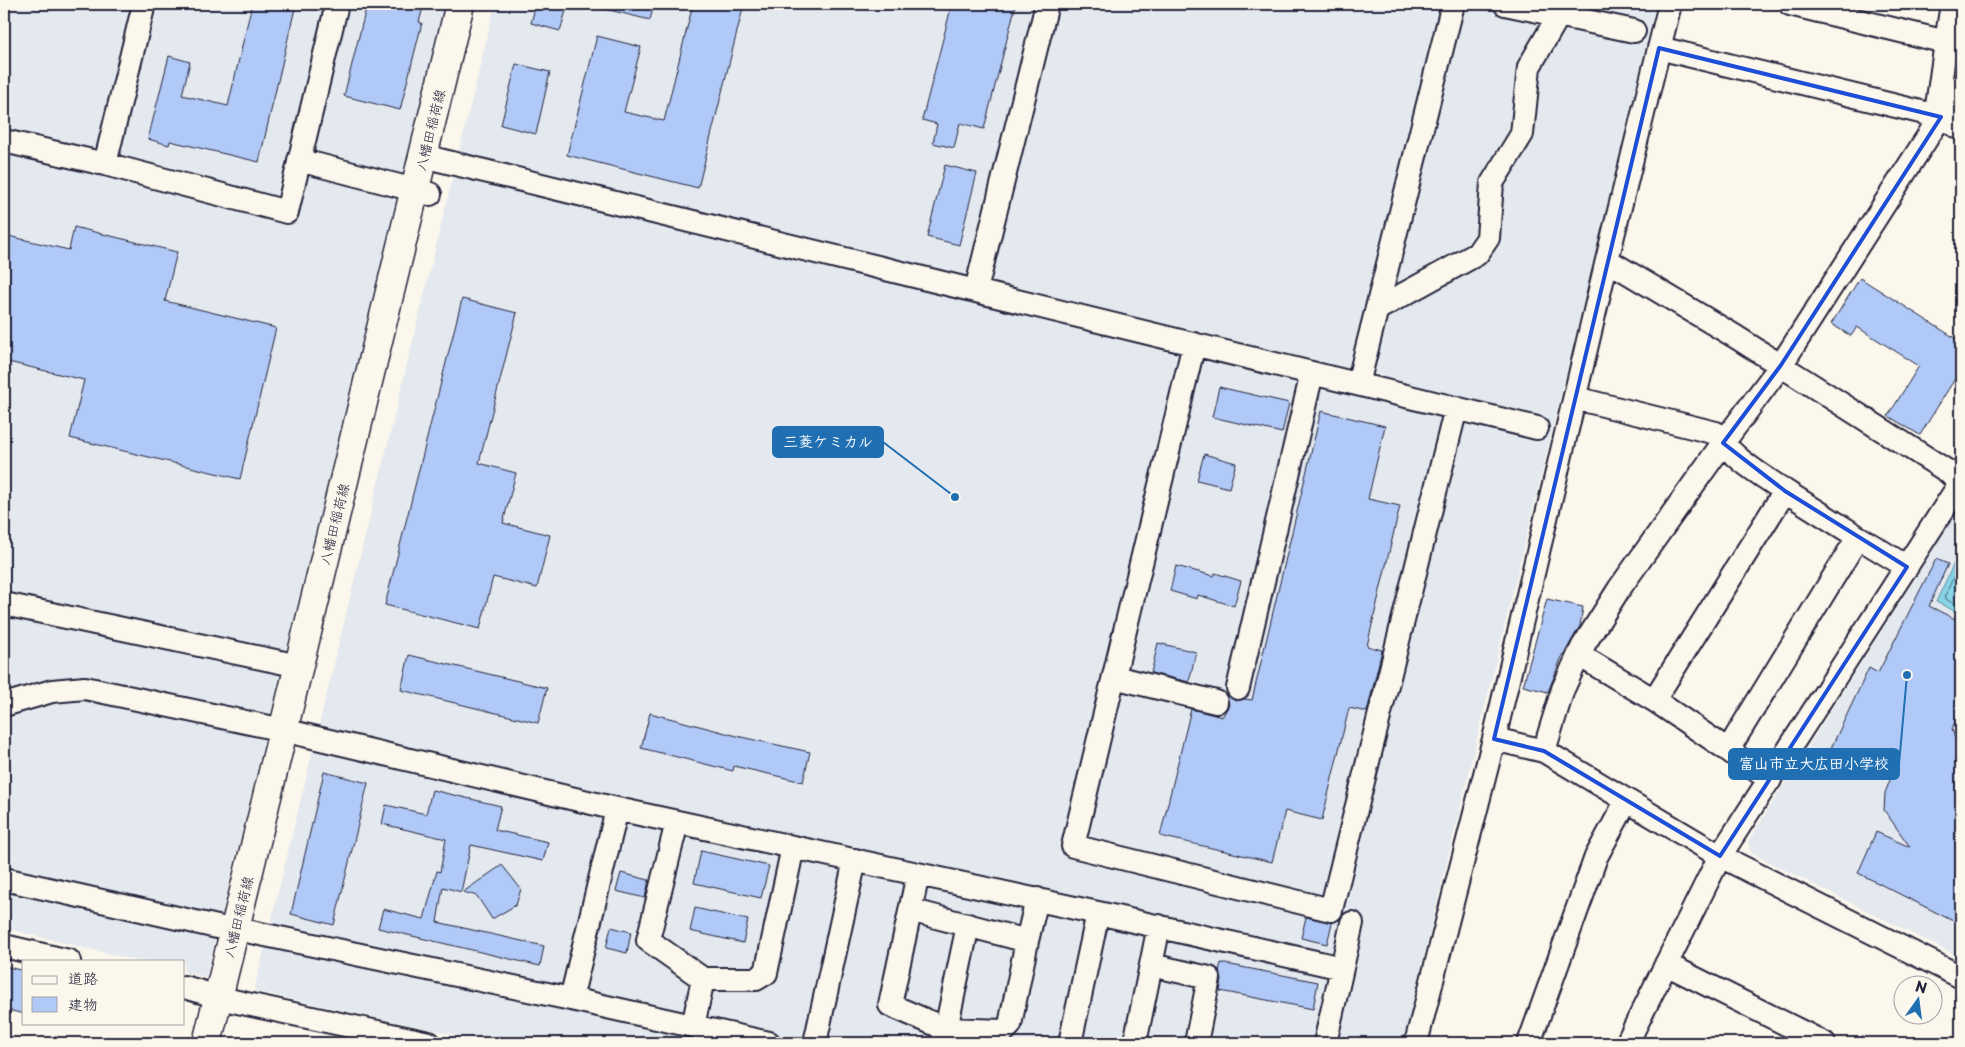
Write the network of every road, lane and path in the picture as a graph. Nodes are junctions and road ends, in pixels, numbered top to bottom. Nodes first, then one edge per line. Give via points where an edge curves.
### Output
1 (144, 4) edge
2 (337, 4) edge
3 (460, 4) edge
4 (476, 4) edge
5 (1047, 4) edge
6 (1453, 4) edge
7 (1506, 4) edge
8 (1670, 4) edge
9 (1790, 4) edge
10 (1952, 4) edge
11 (1537, 7) edge
12 (1559, 15) junction
13 (1634, 31) dead end
14 (1954, 44) edge
15 (1660, 48) junction
16 (1961, 85) edge
17 (1941, 117) junction
18 (1961, 129) edge
19 (4, 141) edge
20 (430, 158) junction
21 (299, 160) junction
22 (105, 164) junction
23 (423, 192) junction
24 (1607, 260) junction
25 (976, 290) junction
26 (1377, 309) junction
27 (1194, 344) junction
28 (1781, 365) junction
29 (1312, 373) junction
30 (1358, 384) junction
31 (1575, 398) junction
32 (1456, 408) junction
33 (1537, 428) dead end
34 (1723, 443) junction
35 (1961, 483) edge
36 (1785, 491) junction
37 (1858, 537) junction
38 (1907, 567) junction
39 (4, 604) edge
40 (1579, 655) junction
41 (299, 666) junction
42 (1114, 677) junction
43 (1238, 688) dead end
44 (1654, 700) junction
45 (1216, 702) dead end
46 (4, 705) edge
47 (290, 732) junction
48 (1494, 739) junction
49 (1728, 750) junction
50 (1544, 751) junction
51 (1770, 780) junction
52 (1627, 800) junction
53 (617, 809) junction
54 (677, 822) junction
55 (793, 847) junction
56 (1720, 856) junction
57 (855, 860) junction
58 (918, 874) junction
59 (4, 880) edge
60 (1037, 899) junction
61 (910, 910) junction
62 (1098, 913) junction
63 (1352, 923) dead end
64 (968, 925) junction
65 (1159, 926) junction
66 (243, 932) junction
67 (1027, 941) junction
68 (4, 946) edge
69 (64, 960) edge
70 (1666, 964) junction
71 (1151, 965) junction
72 (1342, 968) junction
73 (1961, 977) edge
74 (703, 979) junction
75 (185, 988) edge
76 (226, 999) junction
77 (571, 999) junction
78 (692, 1026) junction
79 (944, 1036) edge
80 (207, 1043) edge
81 (223, 1043) edge
82 (429, 1043) edge
83 (769, 1043) edge
84 (815, 1043) edge
85 (1070, 1043) edge
86 (1136, 1043) edge
87 (1196, 1043) edge
88 (1325, 1043) edge
89 (1416, 1043) edge
90 (1529, 1043) edge
91 (1627, 1043) edge
92 (1824, 1043) edge

1 - 22 street
2 - 21 street
3 - 20 main road, 八幡田稲荷線
4 - 20 main road, 八幡田稲荷線
5 - 25 street
6 - 26 street
7 - 11 street
8 - 15 street
9 - 14 street
10 - 14 street
11 - 12 street
12 - 13 street
12 - 26 street via 1529,67 1522,134 1492,183 1488,238 1477,254
14 - 17 street via 1936,106
15 - 17 street
15 - 24 street
16 - 17 street
17 - 18 street
17 - 28 street
19 - 22 street
20 - 23 main road, 八幡田稲荷線
20 - 25 street
21 - 22 street via 287,212
21 - 23 street
23 - 41 main road, 八幡田稲荷線
23 - 47 main road, 八幡田稲荷線
24 - 28 street
24 - 31 street
25 - 27 street
26 - 30 street
27 - 29 street
27 - 42 street
28 - 34 street
28 - 35 street
29 - 30 street
29 - 43 street
30 - 32 street
31 - 34 street via 1716,433
31 - 48 street
32 - 33 street
32 - 42 street via 1331,910 1073,846
34 - 36 street via 1737,458
34 - 40 street via 1619,589
35 - 38 street
36 - 37 street
36 - 44 street
37 - 38 street
37 - 49 street
38 - 51 street
39 - 41 street
40 - 44 street
40 - 50 street via 1563,689
41 - 47 main road, 八幡田稲荷線
42 - 45 street
44 - 49 street
46 - 47 street via 52,691 85,688
47 - 53 street
47 - 66 main road, 八幡田稲荷線
48 - 50 street
48 - 89 street
49 - 51 street
50 - 52 street
51 - 56 street
52 - 56 street
52 - 90 street via 1596,857
53 - 54 street
53 - 77 street
54 - 55 street
54 - 74 street via 648,940
55 - 57 street
55 - 74 street via 766,973 756,979
56 - 70 street
56 - 73 street
57 - 58 street
57 - 84 street
58 - 60 street
58 - 61 street
59 - 66 street
60 - 62 street
60 - 67 street
61 - 64 street
61 - 79 street via 890,1005
62 - 65 street
62 - 85 street
63 - 72 street
64 - 67 street
64 - 79 street
65 - 71 street
65 - 72 street
66 - 76 main road, 八幡田稲荷線
66 - 77 street
67 - 79 street via 1010,1025 1004,1031
68 - 69 street
70 - 91 street
70 - 92 street
71 - 86 street
71 - 87 street via 1209,978
72 - 88 street
74 - 78 street
75 - 76 street
76 - 80 main road, 八幡田稲荷線
76 - 81 main road, 八幡田稲荷線
76 - 82 street
77 - 78 street
78 - 83 street

